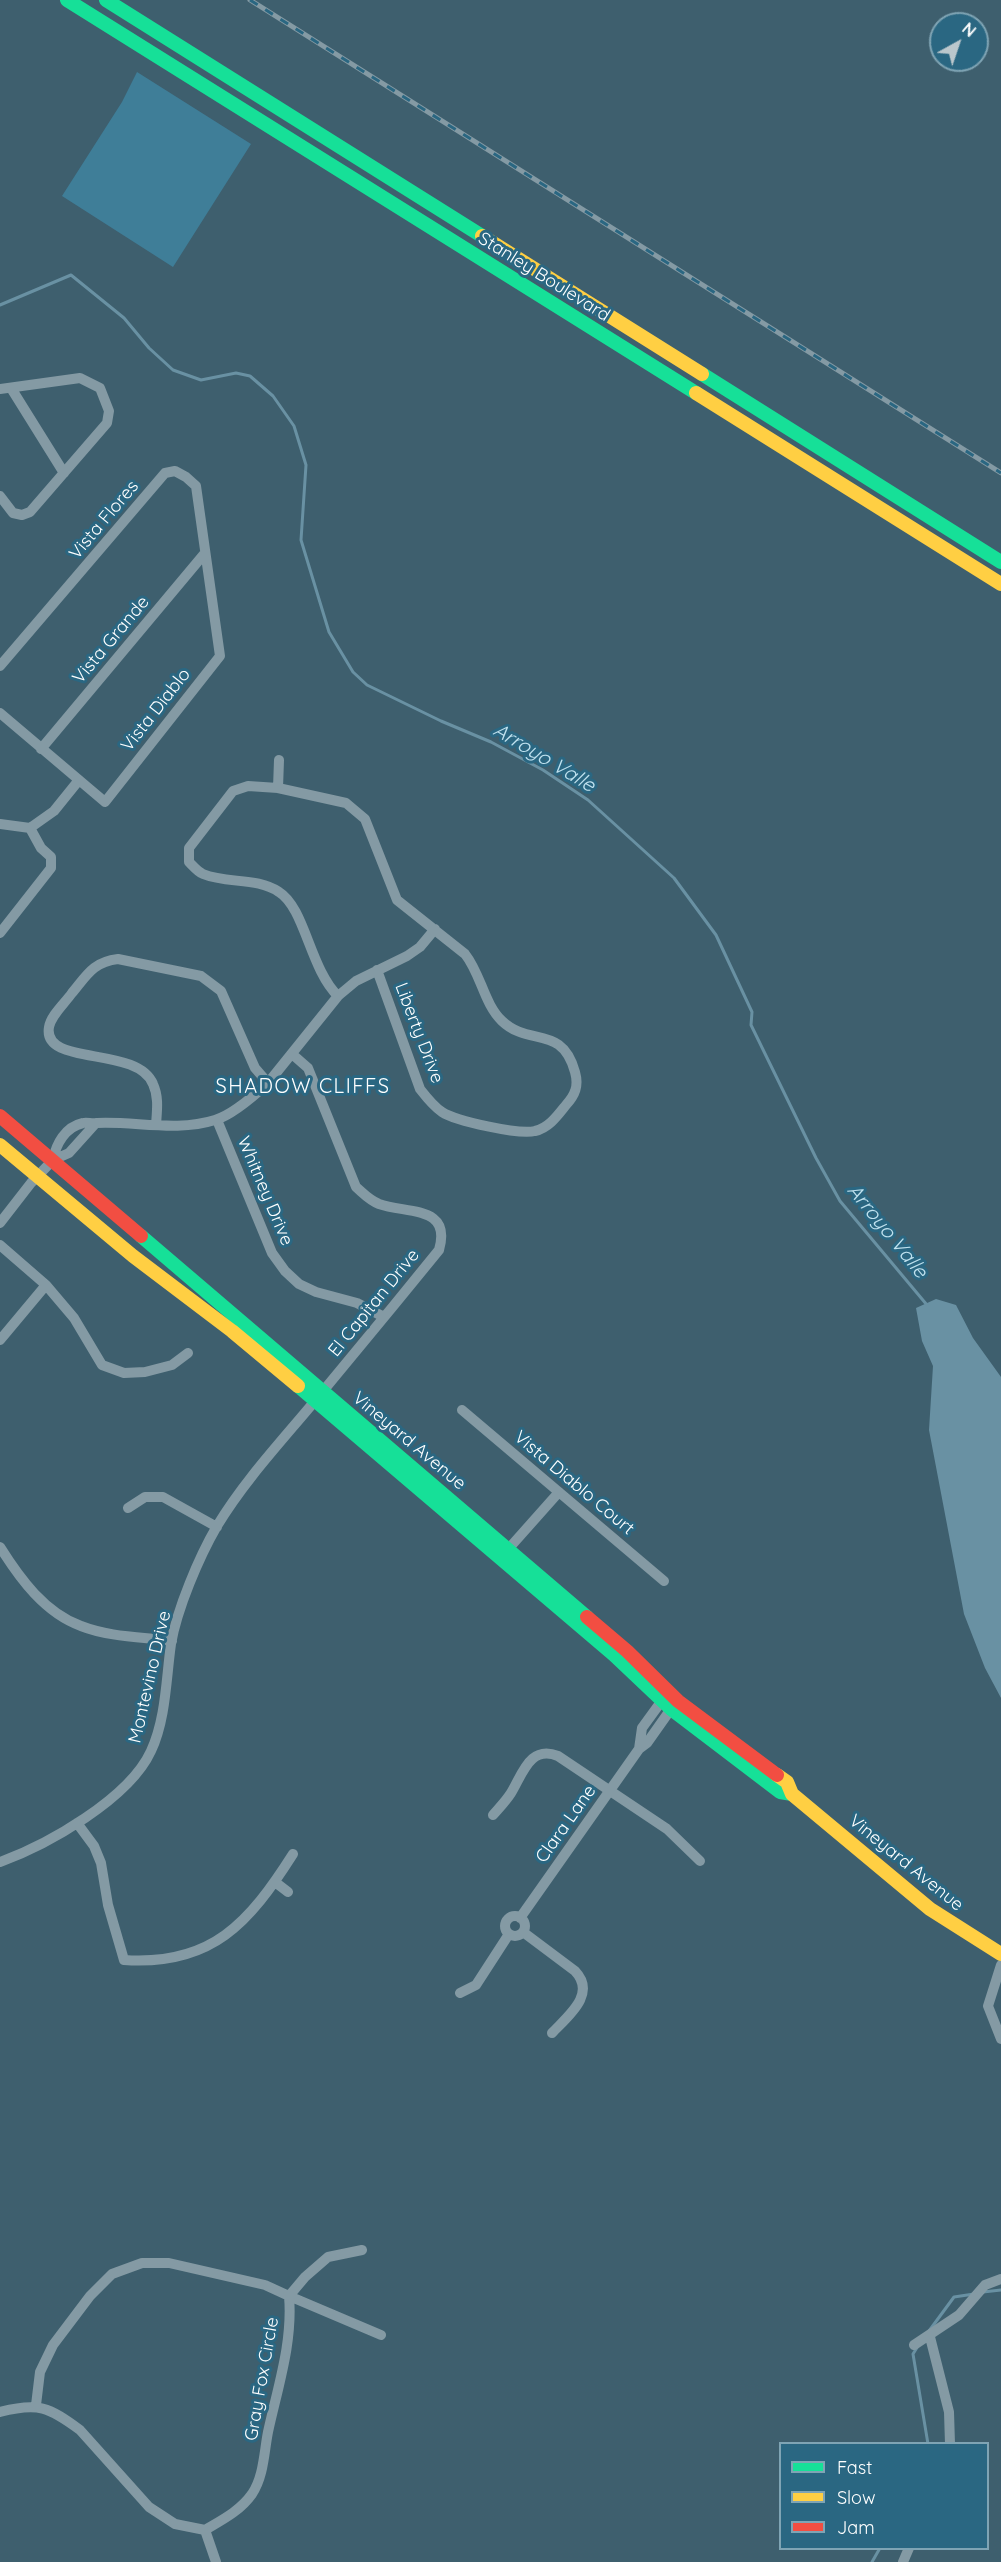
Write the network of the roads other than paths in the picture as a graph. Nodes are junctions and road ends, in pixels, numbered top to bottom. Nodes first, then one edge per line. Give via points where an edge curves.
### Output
1 (68, 0) edge
2 (106, 0) edge
3 (5, 388) edge
4 (64, 473) junction
5 (0, 496) edge
6 (205, 553) junction
7 (1001, 562) edge
8 (1001, 584) edge
9 (0, 666) edge
10 (1, 717) edge
11 (41, 749) junction
12 (279, 760) dead end
13 (79, 780) junction
14 (278, 788) junction
15 (0, 824) edge
16 (30, 828) junction
17 (435, 929) junction
18 (0, 933) edge
19 (377, 970) junction
20 (338, 996) junction
21 (292, 1054) junction
22 (268, 1083) junction
23 (0, 1116) edge
24 (217, 1120) junction
25 (156, 1125) junction
26 (0, 1145) edge
27 (53, 1160) junction
28 (38, 1176) junction
29 (0, 1223) edge
30 (0, 1245) edge
31 (46, 1285) junction
32 (384, 1317) junction
33 (0, 1340) edge
34 (188, 1353) dead end
35 (319, 1396) junction
36 (462, 1410) dead end
37 (559, 1492) junction
38 (128, 1508) dead end
39 (217, 1527) junction
40 (0, 1547) edge
41 (505, 1553) junction
42 (664, 1581) dead end
43 (172, 1641) junction
44 (667, 1701) junction
45 (610, 1791) junction
46 (493, 1815) dead end
47 (76, 1823) junction
48 (293, 1854) dead end
49 (700, 1861) dead end
50 (0, 1862) edge
51 (275, 1882) junction
52 (288, 1892) dead end
53 (520, 1918) junction
54 (523, 1932) junction
55 (509, 1934) junction
56 (1001, 1954) edge
57 (1001, 1965) edge
58 (459, 1993) dead end
59 (552, 2033) dead end
60 (1001, 2039) edge
61 (362, 2250) dead end
62 (1001, 2279) edge
63 (289, 2295) junction
64 (381, 2334) dead end
65 (930, 2337) junction
66 (914, 2345) dead end
67 (36, 2405) junction
68 (0, 2412) edge
69 (950, 2442) edge
70 (205, 2530) junction
71 (216, 2562) edge

1 - 8 main road, Stanley Boulevard
2 - 7 main road, Stanley Boulevard
3 - 4 street
3 - 4 street via 80,378 100,388 109,411 107,423
4 - 5 street via 30,512 22,515 13,513
6 - 9 street, Vista Flores via 196,486 175,471 165,473
6 - 11 street, Vista Grande
6 - 13 street, Vista Diablo via 220,656 105,802
10 - 11 street
11 - 13 street, Vista Diablo
12 - 14 street
13 - 16 street via 54,810
14 - 17 street, Liberty Drive via 346,803 365,819 397,900
14 - 20 street, Liberty Drive via 248,786 233,791 189,848 189,862 202,874 266,885 281,892 293,906 316,965
15 - 16 street
16 - 18 street via 51,857 51,868
17 - 19 street via 407,956
17 - 19 street, Liberty Drive via 473,964 501,1020 516,1031 552,1039 561,1046 575,1070 578,1083 573,1097 548,1125 527,1131 476,1123 443,1112 430,1102 420,1089
19 - 20 street
20 - 21 street
21 - 22 street
21 - 32 street, El Capitan Drive via 308,1068 356,1187 382,1205 432,1216 440,1226 439,1250
22 - 24 street
22 - 25 street via 255,1068 221,991 212,982 201,976 118,959 95,965 53,1017 50,1039 60,1049 125,1061 141,1069 153,1082 158,1100
23 - 27 main road, Vineyard Avenue
24 - 25 street
24 - 32 street, Whitney Drive via 272,1253 285,1271 316,1292 357,1303
25 - 27 street via 96,1123 69,1153
26 - 28 main road, Vineyard Avenue
27 - 28 street
27 - 35 main road, Vineyard Avenue
28 - 29 street
28 - 35 main road, Vineyard Avenue via 133,1256
30 - 31 street
31 - 33 street
31 - 34 street via 74,1318 102,1365 124,1373 145,1372 172,1365
32 - 35 street, El Capitan Drive
35 - 39 street, Montevino Drive via 251,1477
35 - 41 main road, Vineyard Avenue
36 - 37 street, Vista Diablo Court
37 - 41 street
37 - 42 street, Vista Diablo Court
38 - 39 street via 146,1497 163,1497
39 - 43 street, Montevino Drive via 192,1576
40 - 43 street via 15,1571 54,1612 81,1626
41 - 44 main road, Vineyard Avenue via 627,1651
43 - 47 street, Montevino Drive via 162,1715 151,1751 139,1771
44 - 45 street, Clara Lane via 642,1728 639,1749
44 - 56 main road, Vineyard Avenue via 787,1782 792,1794 930,1909
45 - 46 street via 558,1756 542,1753 530,1760
45 - 49 street via 667,1829
45 - 53 street, Clara Lane
47 - 50 street, Montevino Drive via 31,1851
47 - 51 street via 94,1846 101,1863 124,1960 175,1959 199,1950 228,1934 252,1912
48 - 51 street
51 - 52 street
53 - 54 street via 525,1924
53 - 55 street via 512,1916 506,1921
54 - 55 street via 518,1936
54 - 59 street via 575,1971 584,1986 580,2002
55 - 58 street via 476,1985
57 - 60 street via 988,2006
61 - 63 street via 327,2257
62 - 65 street via 985,2285 958,2315
63 - 64 street
63 - 67 street, Gray Fox Circle via 265,2285 169,2262 142,2263 112,2274 53,2345 40,2372
63 - 70 street, Gray Fox Circle via 288,2341 262,2468 243,2505
65 - 66 street
65 - 69 street via 949,2412
67 - 68 street
67 - 70 street via 80,2430 149,2507 175,2524
70 - 71 street

